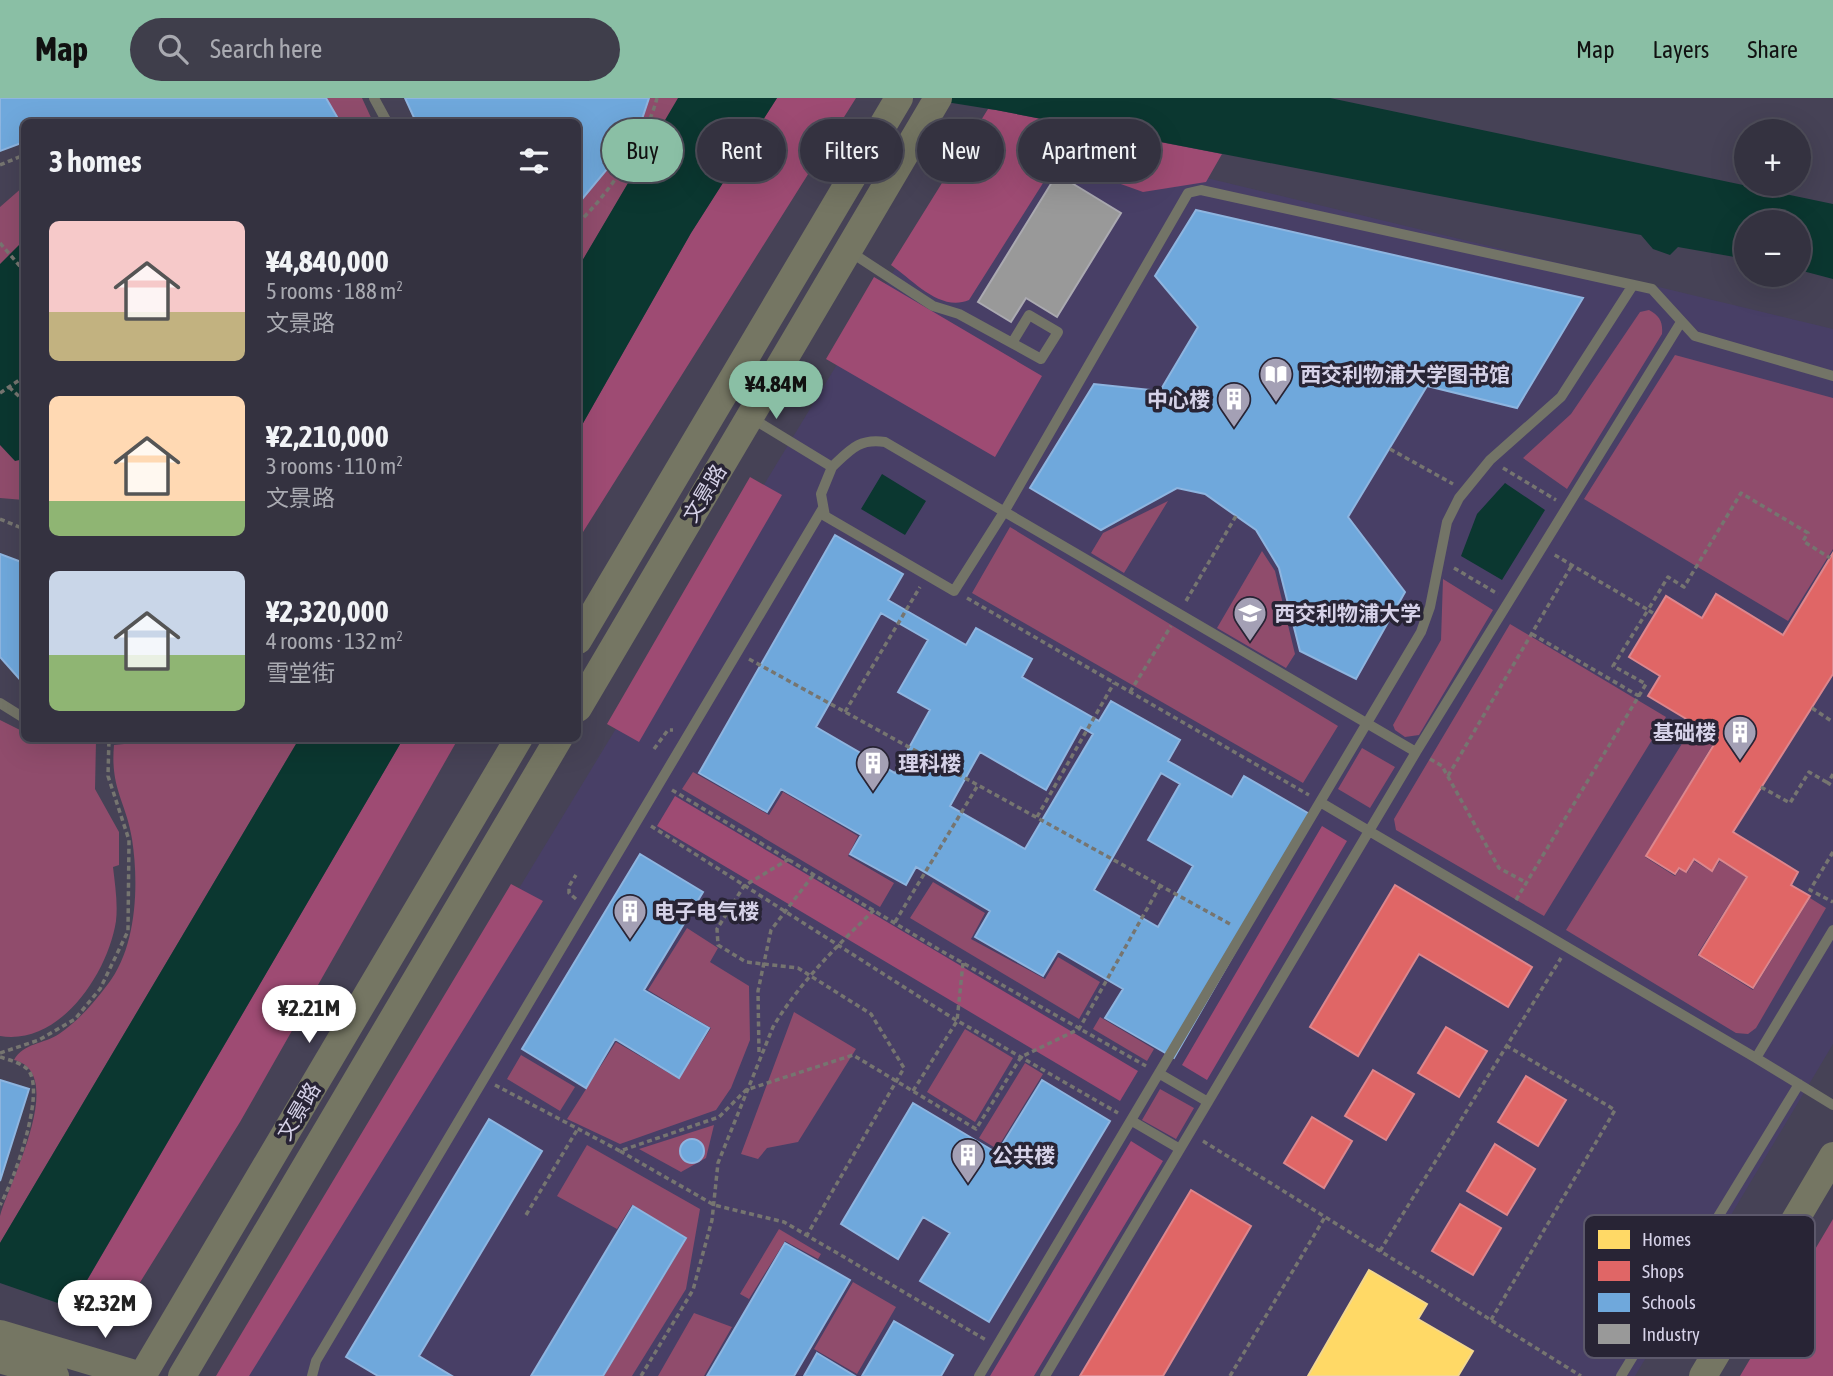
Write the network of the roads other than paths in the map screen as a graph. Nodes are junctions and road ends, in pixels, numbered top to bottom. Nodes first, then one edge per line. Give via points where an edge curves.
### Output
1 (374, 98) edge
2 (899, 98) edge
3 (935, 103) edge
4 (385, 119) edge
5 (848, 251) junction
6 (1633, 285) junction
7 (1682, 321) junction
8 (1013, 343) junction
9 (1833, 376) edge
10 (749, 417) junction
11 (832, 467) junction
12 (823, 508) junction
13 (1004, 512) junction
14 (581, 635) edge
15 (0, 703) edge
16 (581, 703) edge
17 (21, 716) edge
18 (1366, 725) junction
19 (517, 742) edge
20 (557, 742) edge
21 (1416, 752) junction
22 (1320, 802) junction
23 (1368, 831) junction
24 (1833, 930) edge
25 (1756, 1058) junction
26 (1160, 1074) junction
27 (1799, 1084) junction
28 (1208, 1102) junction
29 (1833, 1105) edge
30 (1132, 1121) junction
31 (1180, 1149) junction
32 (1833, 1156) edge
33 (1719, 1215) edge
34 (1798, 1215) edge
35 (0, 1335) edge
36 (1632, 1358) edge
37 (1714, 1358) edge
38 (0, 1359) edge
39 (51, 1366) edge
40 (142, 1376) edge
41 (182, 1376) edge
42 (312, 1376) edge
43 (979, 1376) edge
44 (1045, 1376) edge
45 (1621, 1376) edge
46 (1703, 1376) edge

1 - 4 lane
2 - 14 main road, 文景路
3 - 5 main road, 文景路
5 - 8 lane via 933,306
5 - 10 main road, 文景路
6 - 7 lane via 1652,289
6 - 13 lane via 1201,190 1188,193
6 - 18 lane via 1561,397 1490,460 1464,491 1447,522 1421,632
7 - 9 lane via 1695,337
7 - 21 lane
8 - 8 lane via 1041,359 1058,332 1029,314
10 - 11 lane
10 - 16 main road, 文景路
11 - 12 lane via 821,494
11 - 13 lane via 868,439 885,442
12 - 13 lane via 825,516 954,591
12 - 42 lane via 316,1361
13 - 18 lane
15 - 17 lane
18 - 21 lane
18 - 22 lane
19 - 40 main road, 文景路
20 - 41 main road, 文景路
21 - 23 lane
22 - 23 lane
22 - 26 lane
23 - 25 lane
23 - 28 lane
24 - 25 lane
25 - 27 lane
26 - 28 lane
26 - 30 lane
27 - 29 lane
27 - 33 lane
28 - 31 lane
30 - 31 lane
30 - 43 lane
31 - 44 lane
32 - 34 main road
35 - 39 main road
36 - 45 lane
37 - 46 main road
38 - 39 main road
39 - 40 main road

